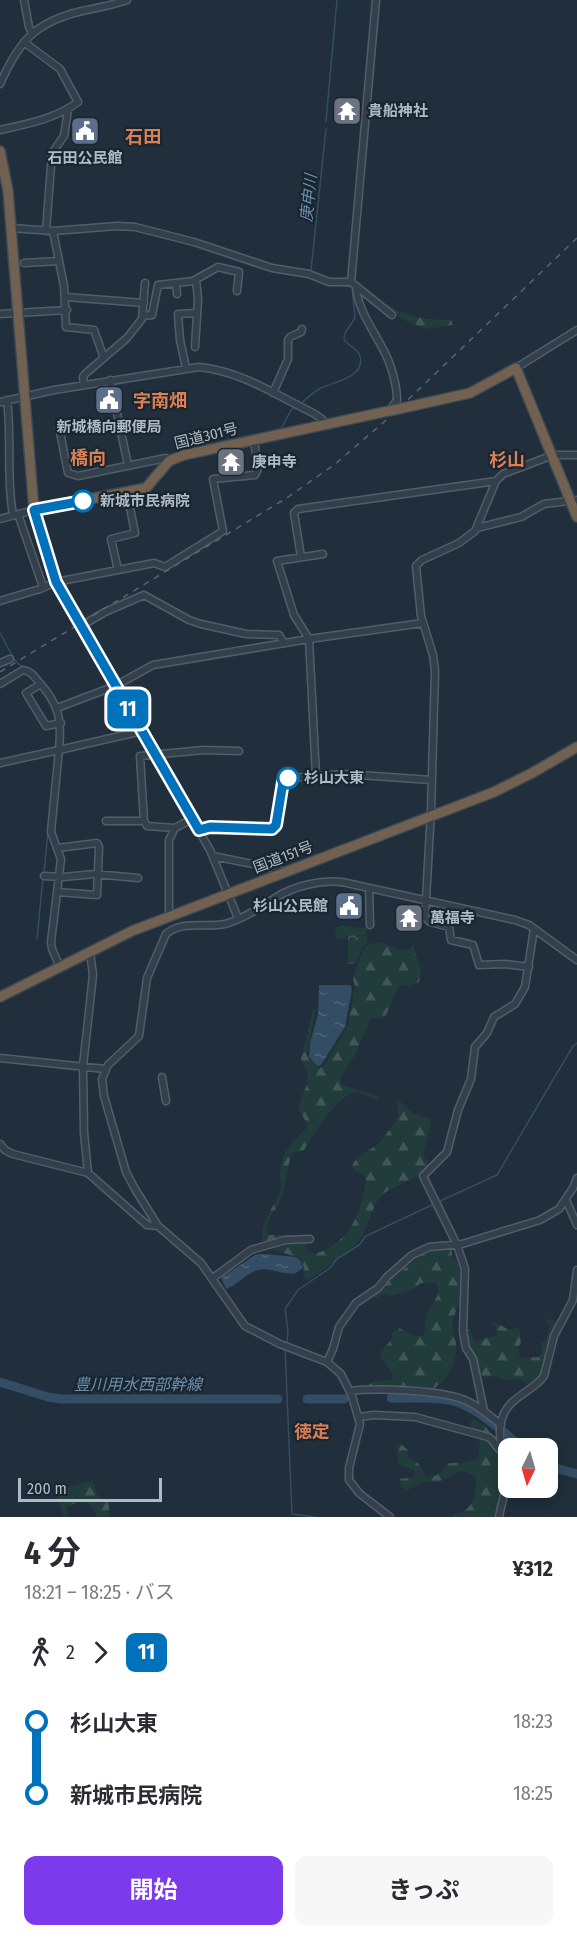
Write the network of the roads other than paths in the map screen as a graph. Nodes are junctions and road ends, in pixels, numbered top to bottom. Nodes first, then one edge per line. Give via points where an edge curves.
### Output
1 (24, 0) edge
2 (376, 0) edge
3 (123, 1) edge
4 (32, 33) junction
5 (24, 42) junction
6 (0, 84) edge
7 (68, 110) junction
8 (0, 130) edge
9 (0, 151) edge
10 (11, 228) junction
11 (49, 231) junction
12 (59, 261) junction
13 (24, 263) dead end
14 (196, 280) junction
15 (145, 283) dead end
16 (177, 283) junction
17 (354, 284) junction
18 (237, 291) dead end
19 (177, 294) dead end
20 (66, 297) junction
21 (144, 303) junction
22 (67, 310) junction
23 (18, 313) junction
24 (196, 313) junction
25 (0, 314) edge
26 (392, 315) dead end
27 (143, 316) junction
28 (302, 329) dead end
29 (577, 330) edge
30 (195, 347) dead end
31 (104, 358) junction
32 (186, 368) junction
33 (516, 368) junction
34 (110, 380) junction
35 (84, 384) junction
36 (273, 393) junction
37 (25, 396) junction
38 (4, 401) edge
39 (391, 410) junction
40 (325, 426) junction
41 (59, 427) dead end
42 (254, 440) junction
43 (577, 454) edge
44 (553, 455) junction
45 (169, 461) junction
46 (0, 463) edge
47 (10, 463) junction
48 (128, 465) junction
49 (495, 481) junction
50 (128, 492) junction
51 (573, 500) edge
52 (34, 510) junction
53 (16, 515) junction
54 (577, 517) edge
55 (0, 519) edge
56 (477, 528) junction
57 (323, 554) dead end
58 (301, 557) junction
59 (118, 570) junction
60 (56, 582) junction
61 (43, 587) junction
62 (0, 600) edge
63 (423, 623) junction
64 (81, 626) junction
65 (309, 639) junction
66 (284, 643) junction
67 (10, 659) dead end
68 (0, 663) edge
69 (0, 684) edge
70 (39, 685) junction
71 (115, 686) junction
72 (57, 708) junction
73 (58, 723) junction
74 (142, 732) junction
75 (577, 747) edge
76 (57, 750) junction
77 (239, 751) dead end
78 (156, 754) junction
79 (0, 763) edge
80 (316, 776) junction
81 (431, 780) junction
82 (430, 817) junction
83 (192, 819) junction
84 (106, 821) dead end
85 (144, 821) junction
86 (175, 828) junction
87 (199, 830) junction
88 (58, 848) junction
89 (213, 856) junction
90 (284, 872) junction
91 (98, 874) junction
92 (44, 876) dead end
93 (59, 877) junction
94 (138, 878) dead end
95 (369, 888) junction
96 (57, 892) junction
97 (228, 894) junction
98 (425, 900) junction
99 (169, 916) junction
100 (238, 918) junction
101 (370, 925) dead end
102 (534, 929) junction
103 (90, 952) junction
104 (577, 960) edge
105 (60, 967) junction
106 (529, 967) junction
107 (0, 997) edge
108 (0, 1058) edge
109 (83, 1066) junction
110 (105, 1069) junction
111 (162, 1077) dead end
112 (166, 1101) dead end
113 (0, 1144) edge
114 (88, 1173) junction
115 (577, 1178) edge
116 (566, 1200) junction
117 (577, 1225) edge
118 (158, 1226) junction
119 (310, 1239) dead end
120 (457, 1245) junction
121 (577, 1270) edge
122 (213, 1278) junction
123 (327, 1362) junction
124 (350, 1391) junction
125 (484, 1411) junction
126 (359, 1417) junction
127 (500, 1428) junction
128 (501, 1438) edge
129 (498, 1448) edge
130 (502, 1498) edge
131 (390, 1517) edge
132 (498, 1517) edge

1 - 4 street
2 - 17 street
3 - 4 street via 61,16
4 - 5 street
5 - 6 street
5 - 7 street via 60,69 78,102
7 - 8 street
7 - 11 street via 64,136 52,153
9 - 10 highway
10 - 11 street
10 - 23 highway
11 - 12 street
11 - 17 street via 135,227 272,268
12 - 13 street
12 - 20 street
14 - 16 street
14 - 18 street via 215,267 239,272
14 - 24 street
15 - 21 street
16 - 19 street
16 - 27 street via 158,285 152,315
17 - 26 street
17 - 39 street via 386,354 397,400
20 - 21 street
20 - 22 street
21 - 27 street
22 - 23 street
22 - 31 street via 66,327 94,330
23 - 25 street
23 - 37 highway
24 - 30 street
24 - 32 street via 178,314
27 - 31 street via 132,334
28 - 36 street via 288,340 288,359
29 - 33 street
31 - 35 street via 85,374
32 - 34 street
32 - 36 street via 231,372
33 - 39 highway, 国道301号, bridge via 470,393
33 - 44 highway
34 - 35 street
34 - 48 street
35 - 37 street
36 - 40 street via 322,419
37 - 38 street
37 - 52 highway
38 - 47 street
39 - 40 highway, 国道301号
40 - 42 highway, 国道301号
41 - 48 street via 68,473 78,476
42 - 45 highway, 国道301号
42 - 59 street via 258,469 255,475 213,479 223,531 165,567 154,562
43 - 44 street
44 - 49 street via 503,474
44 - 51 highway
45 - 48 street via 166,458
45 - 50 highway, 国道301号 via 146,488
46 - 47 street
47 - 53 street
49 - 56 street
49 - 58 street via 298,509 294,513
50 - 52 highway, 国道301号
50 - 59 street via 135,533 111,539
51 - 54 highway
51 - 56 street via 544,504 513,520
52 - 53 street
52 - 60 street
53 - 55 street
53 - 61 street
56 - 63 street via 471,536 416,566
57 - 58 street
58 - 65 street via 278,561 294,615
59 - 60 street
60 - 61 street
60 - 64 street
61 - 62 street
63 - 65 street
63 - 81 street via 435,671
64 - 66 street via 144,595 189,620 246,634 279,635
64 - 71 street
65 - 66 street
65 - 80 street
66 - 71 street via 153,665
67 - 68 street
69 - 70 street via 25,670
70 - 72 street
70 - 73 street via 26,693 46,726
71 - 72 street
71 - 74 street
72 - 73 street
73 - 76 street
74 - 76 street
74 - 78 street
75 - 82 highway, 国道151号 via 511,784
76 - 79 street
76 - 88 street via 51,832
77 - 78 street
78 - 83 street
78 - 85 street via 140,756
80 - 81 street
80 - 87 street via 284,779 272,829
81 - 82 street
82 - 90 highway, 国道151号
82 - 98 street
83 - 86 street
83 - 87 street
84 - 85 street
85 - 86 street via 147,826
86 - 99 street via 169,840
87 - 89 street
88 - 91 street via 97,843
88 - 93 street
89 - 90 street
89 - 97 street
90 - 97 highway, 国道151号
91 - 93 street
91 - 94 street
91 - 96 street via 97,895
92 - 93 street
93 - 96 street
95 - 98 street
95 - 100 street via 331,881 314,883 284,893
95 - 101 street
96 - 105 street via 51,942
97 - 99 highway, 国道151号
97 - 100 street
98 - 102 street via 516,920
98 - 106 street via 425,917 449,927 455,942 473,945 479,965
99 - 103 highway, 国道151号
100 - 110 street via 222,924 177,927 166,934 147,978 139,1036
102 - 104 street
102 - 106 street
103 - 105 highway, 国道151号
103 - 109 street via 93,975
105 - 107 highway, 国道151号
106 - 120 street via 522,995 494,1017 475,1047 471,1079 446,1155 423,1176
108 - 109 street
109 - 110 street
109 - 114 street
110 - 118 street via 102,1086 123,1162
111 - 112 street
113 - 114 street via 13,1154
114 - 118 street via 147,1226
115 - 116 street
116 - 117 street
116 - 120 street via 540,1220
118 - 122 street via 196,1256
119 - 122 street via 285,1240 251,1250
120 - 123 street via 418,1251 356,1303 339,1327
120 - 125 street via 466,1279 463,1331
121 - 127 street via 573,1300 554,1336 544,1376 508,1407
122 - 123 street via 246,1326
123 - 124 street via 338,1370
124 - 125 street via 448,1395
124 - 126 street
125 - 127 street
126 - 129 street via 422,1419 488,1437
126 - 131 street via 349,1480
127 - 128 street
130 - 132 street

